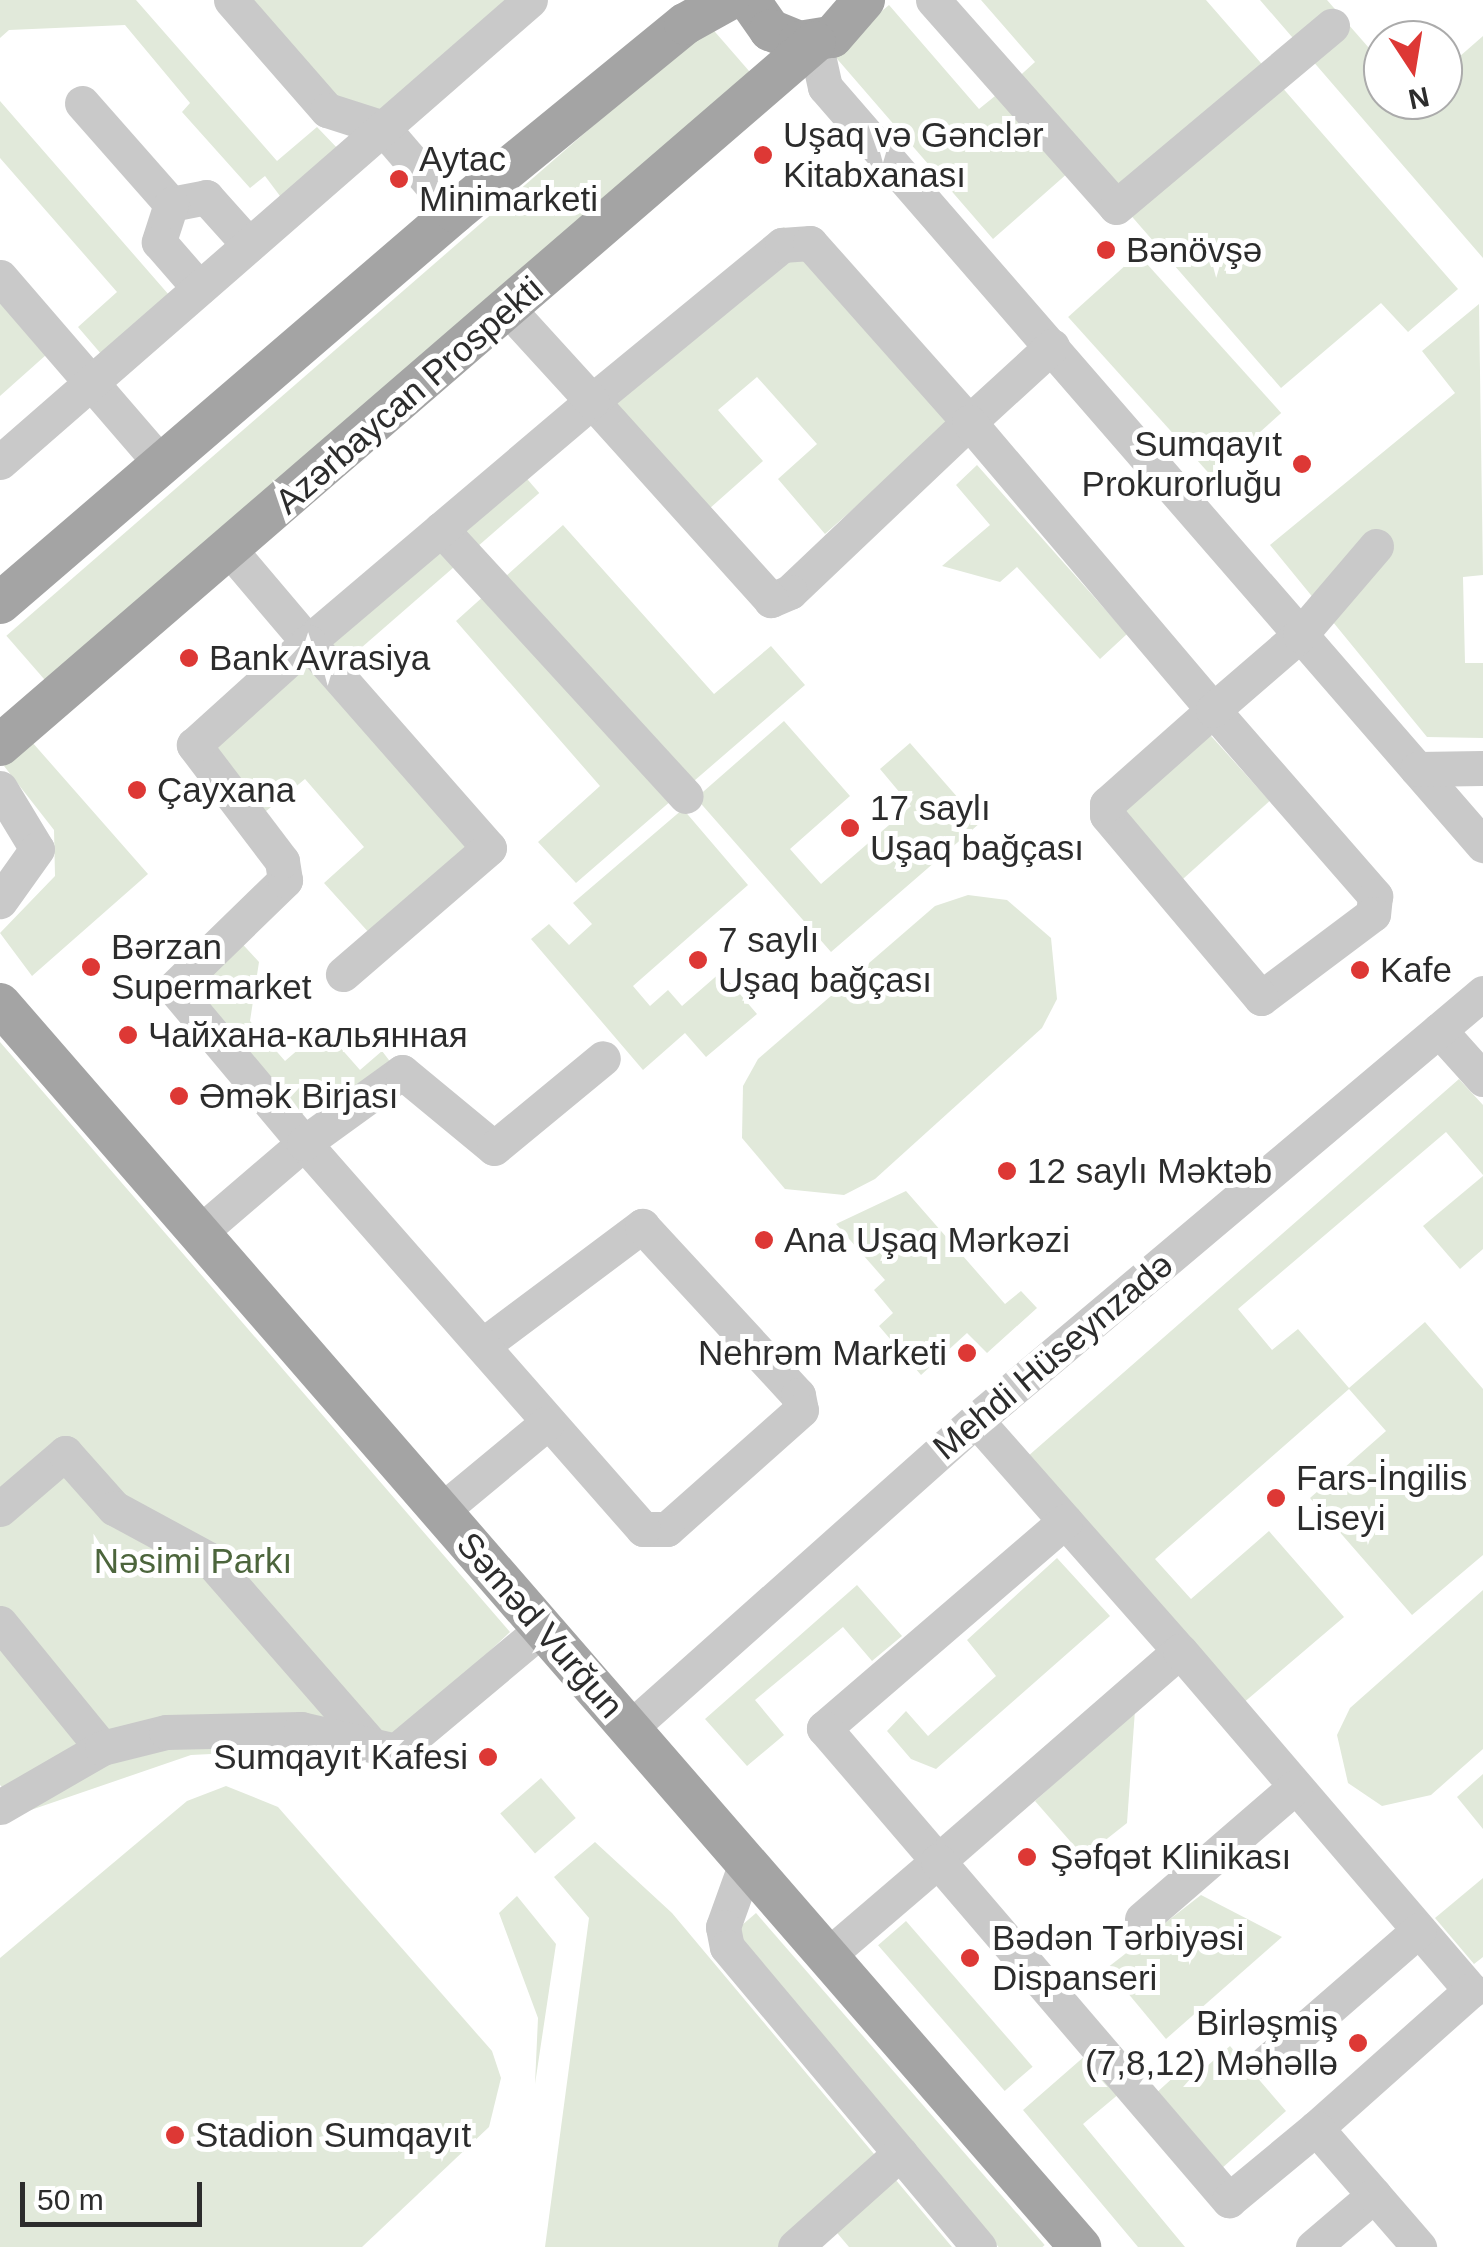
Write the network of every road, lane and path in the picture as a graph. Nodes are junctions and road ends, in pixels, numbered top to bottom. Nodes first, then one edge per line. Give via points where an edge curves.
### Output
1 (231, 0) edge
2 (530, 0) edge
3 (728, 0) edge
4 (749, 0) edge
5 (864, 0) edge
6 (933, 0) edge
7 (1332, 26) dead end
8 (815, 42) junction
9 (82, 103) dead end
10 (383, 128) junction
11 (171, 204) junction
12 (456, 212) junction
13 (248, 245) junction
14 (0, 277) edge
15 (200, 288) junction
16 (509, 310) junction
17 (1052, 346) junction
18 (91, 382) junction
19 (592, 401) junction
20 (969, 422) junction
21 (0, 462) edge
22 (162, 464) junction
23 (441, 529) junction
24 (1376, 546) dead end
25 (229, 549) junction
26 (0, 603) edge
27 (1300, 635) junction
28 (308, 642) junction
29 (1213, 710) junction
30 (0, 745) edge
31 (1483, 768) edge
32 (1417, 769) junction
33 (0, 788) edge
34 (686, 796) dead end
35 (1483, 845) edge
36 (0, 901) edge
37 (343, 974) dead end
38 (1483, 993) edge
39 (0, 1004) edge
40 (1438, 1030) junction
41 (603, 1058) dead end
42 (1483, 1080) edge
43 (304, 1144) junction
44 (199, 1233) junction
45 (482, 1345) junction
46 (976, 1420) junction
47 (546, 1423) junction
48 (0, 1509) edge
49 (441, 1511) junction
50 (1065, 1521) junction
51 (543, 1628) junction
52 (2, 1630) edge
53 (1180, 1652) junction
54 (630, 1728) junction
55 (368, 1741) junction
56 (102, 1748) junction
57 (1295, 1787) junction
58 (0, 1808) edge
59 (938, 1860) junction
60 (746, 1863) junction
61 (1142, 1920) dead end
62 (1419, 1930) junction
63 (827, 1956) junction
64 (1267, 2062) dead end
65 (1316, 2128) junction
66 (900, 2153) junction
67 (1374, 2195) junction
68 (796, 2247) edge
69 (979, 2247) edge
70 (1080, 2247) edge
71 (1313, 2247) edge
72 (1419, 2247) edge

1 - 10 street via 328,110
2 - 10 street
3 - 12 main road via 686,24
4 - 8 main road via 770,30
5 - 8 main road, Azərbaycan Prospekti via 848,27
6 - 7 street via 1116,206
8 - 16 main road, Azərbaycan Prospekti
8 - 17 street via 825,87
9 - 11 street
10 - 12 street
10 - 13 street
11 - 13 street via 206,197
11 - 15 street via 159,242
12 - 22 main road
13 - 15 street
14 - 18 street
15 - 18 street
16 - 19 street
16 - 25 main road, Azərbaycan Prospekti
17 - 20 street
17 - 27 street
18 - 21 street
18 - 22 street
19 - 20 street via 801,240
19 - 20 street via 770,600
19 - 23 street
20 - 29 street
22 - 26 main road
23 - 28 street
23 - 34 street
24 - 27 street
25 - 28 street
25 - 30 main road, Azərbaycan Prospekti
27 - 29 street
27 - 32 street
28 - 37 street via 489,848
28 - 43 street via 196,739 198,758 282,861 285,880 174,988
29 - 29 street via 1106,810 1254,994 1267,998 1377,902
31 - 32 street
32 - 35 street
33 - 36 street via 37,849
38 - 40 street, Mehdi Hüseynzadə
39 - 44 main road, Səməd Vurğun
40 - 42 street
40 - 46 street, Mehdi Hüseynzadə
41 - 43 street via 494,1148 402,1072
43 - 44 street
43 - 45 street
44 - 49 main road, Səməd Vurğun
45 - 47 street
45 - 47 street via 642,1226 801,1402 797,1418 652,1534
46 - 50 street
46 - 54 street, Mehdi Hüseynzadə
47 - 49 street
48 - 55 street via 66,1453 114,1508 210,1560
49 - 51 main road, Səməd Vurğun
50 - 53 street
50 - 59 street via 824,1728
51 - 54 main road, Səməd Vurğun
51 - 55 street via 404,1748
52 - 56 street
53 - 57 street
53 - 59 street
54 - 60 main road, Səməd Vurğun
55 - 56 street via 301,1729 166,1732
56 - 58 street
57 - 61 street
57 - 62 street
59 - 63 street
59 - 65 street via 1229,2200
60 - 63 main road, Səməd Vurğun
60 - 66 street via 723,1926 727,1946
62 - 64 street
62 - 65 street via 1471,1990
63 - 70 main road, Səməd Vurğun
65 - 67 street
66 - 68 street
66 - 69 street
67 - 71 street
67 - 72 street

